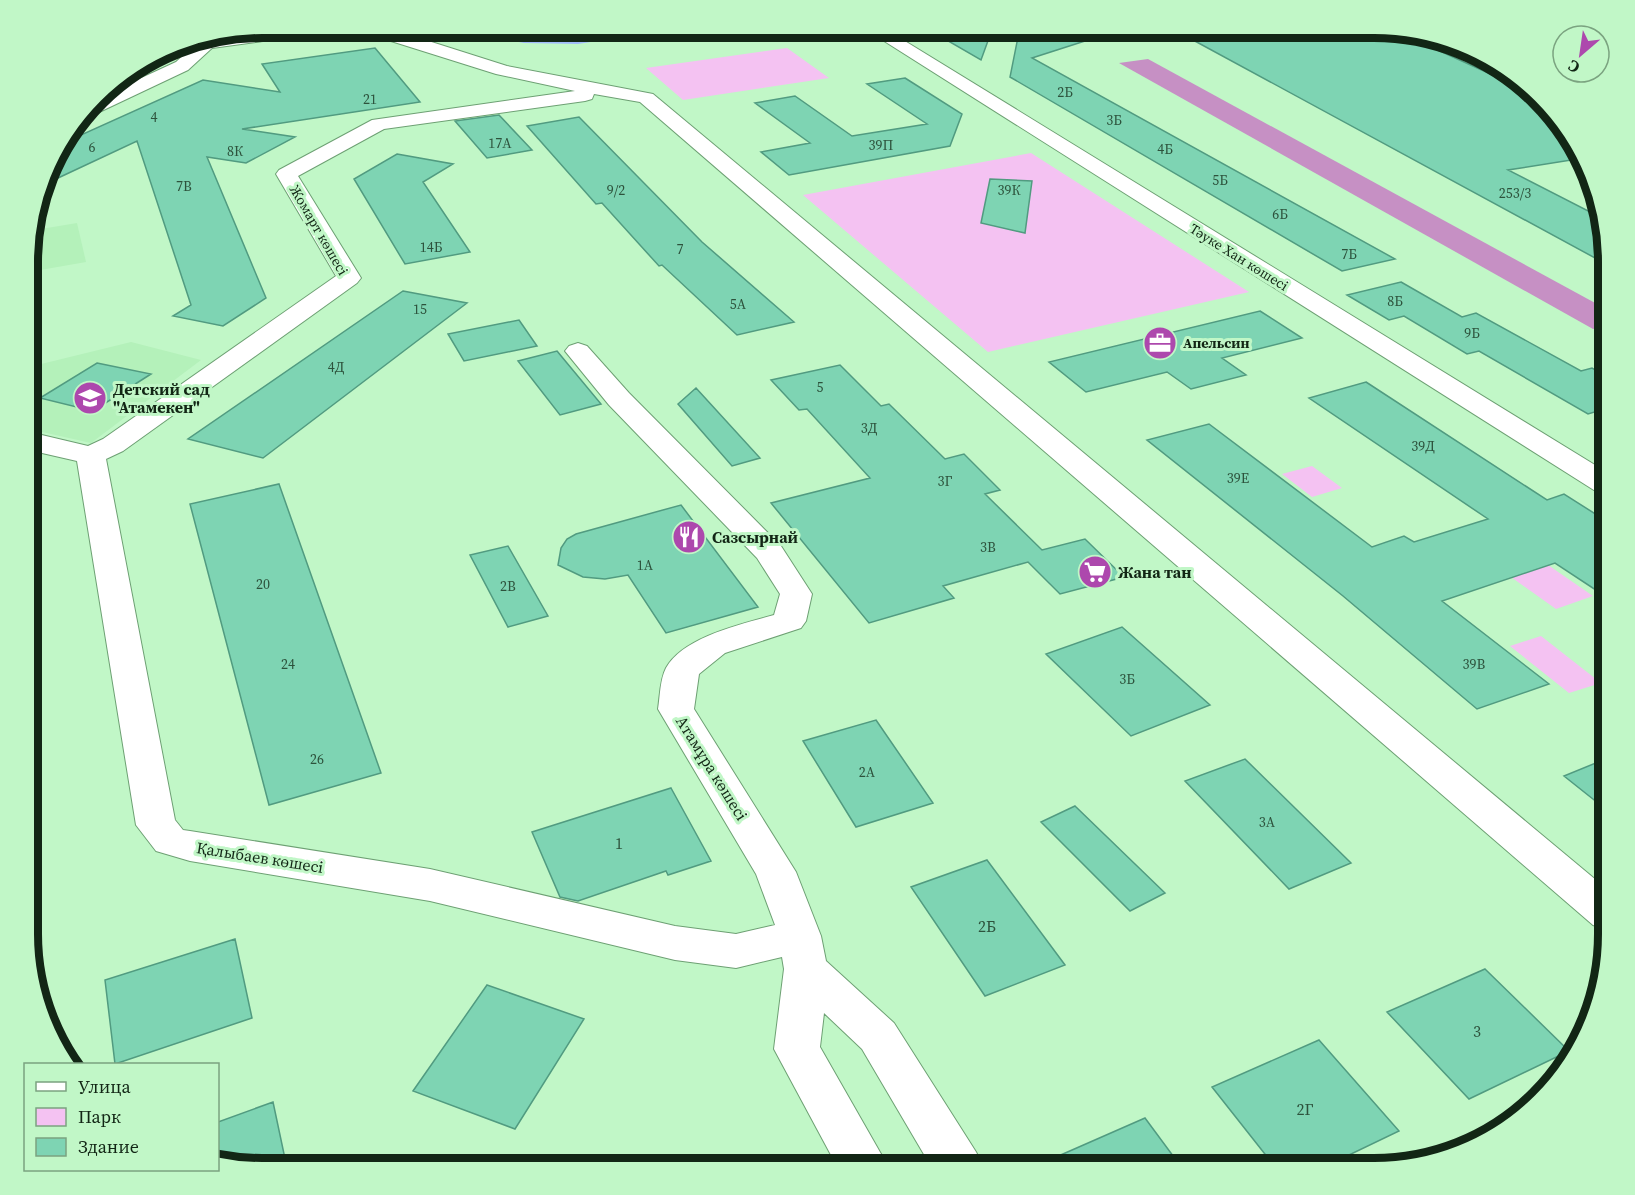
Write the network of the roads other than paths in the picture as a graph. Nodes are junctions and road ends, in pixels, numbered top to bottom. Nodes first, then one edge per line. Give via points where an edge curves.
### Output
1 (243, 38) edge
2 (399, 38) edge
3 (888, 38) edge
4 (224, 41) edge
5 (205, 45) edge
6 (612, 92) junction
7 (103, 103) edge
8 (578, 351) dead end
9 (38, 443) edge
10 (91, 455) junction
11 (1598, 480) edge
12 (1598, 906) edge
13 (803, 953) junction
14 (858, 1158) edge
15 (953, 1158) edge

1 - 4 street
2 - 6 street via 503,70
3 - 11 street, Тәуке Хан көшесі
5 - 7 street via 182,66
6 - 10 street, Жомарт көшесі via 379,124 286,174 349,278 113,445
6 - 12 street via 646,98
8 - 13 street, Атамұра көшесі via 619,399 770,553 796,594 789,621 713,645 681,670 676,709 776,872
9 - 10 street
10 - 13 street, Қалыбаев көшесі via 156,825 170,841 430,885 675,943 736,951
13 - 14 street, Атамұра көшесі via 797,1049
13 - 15 street, Атамұра көшесі via 878,1036

